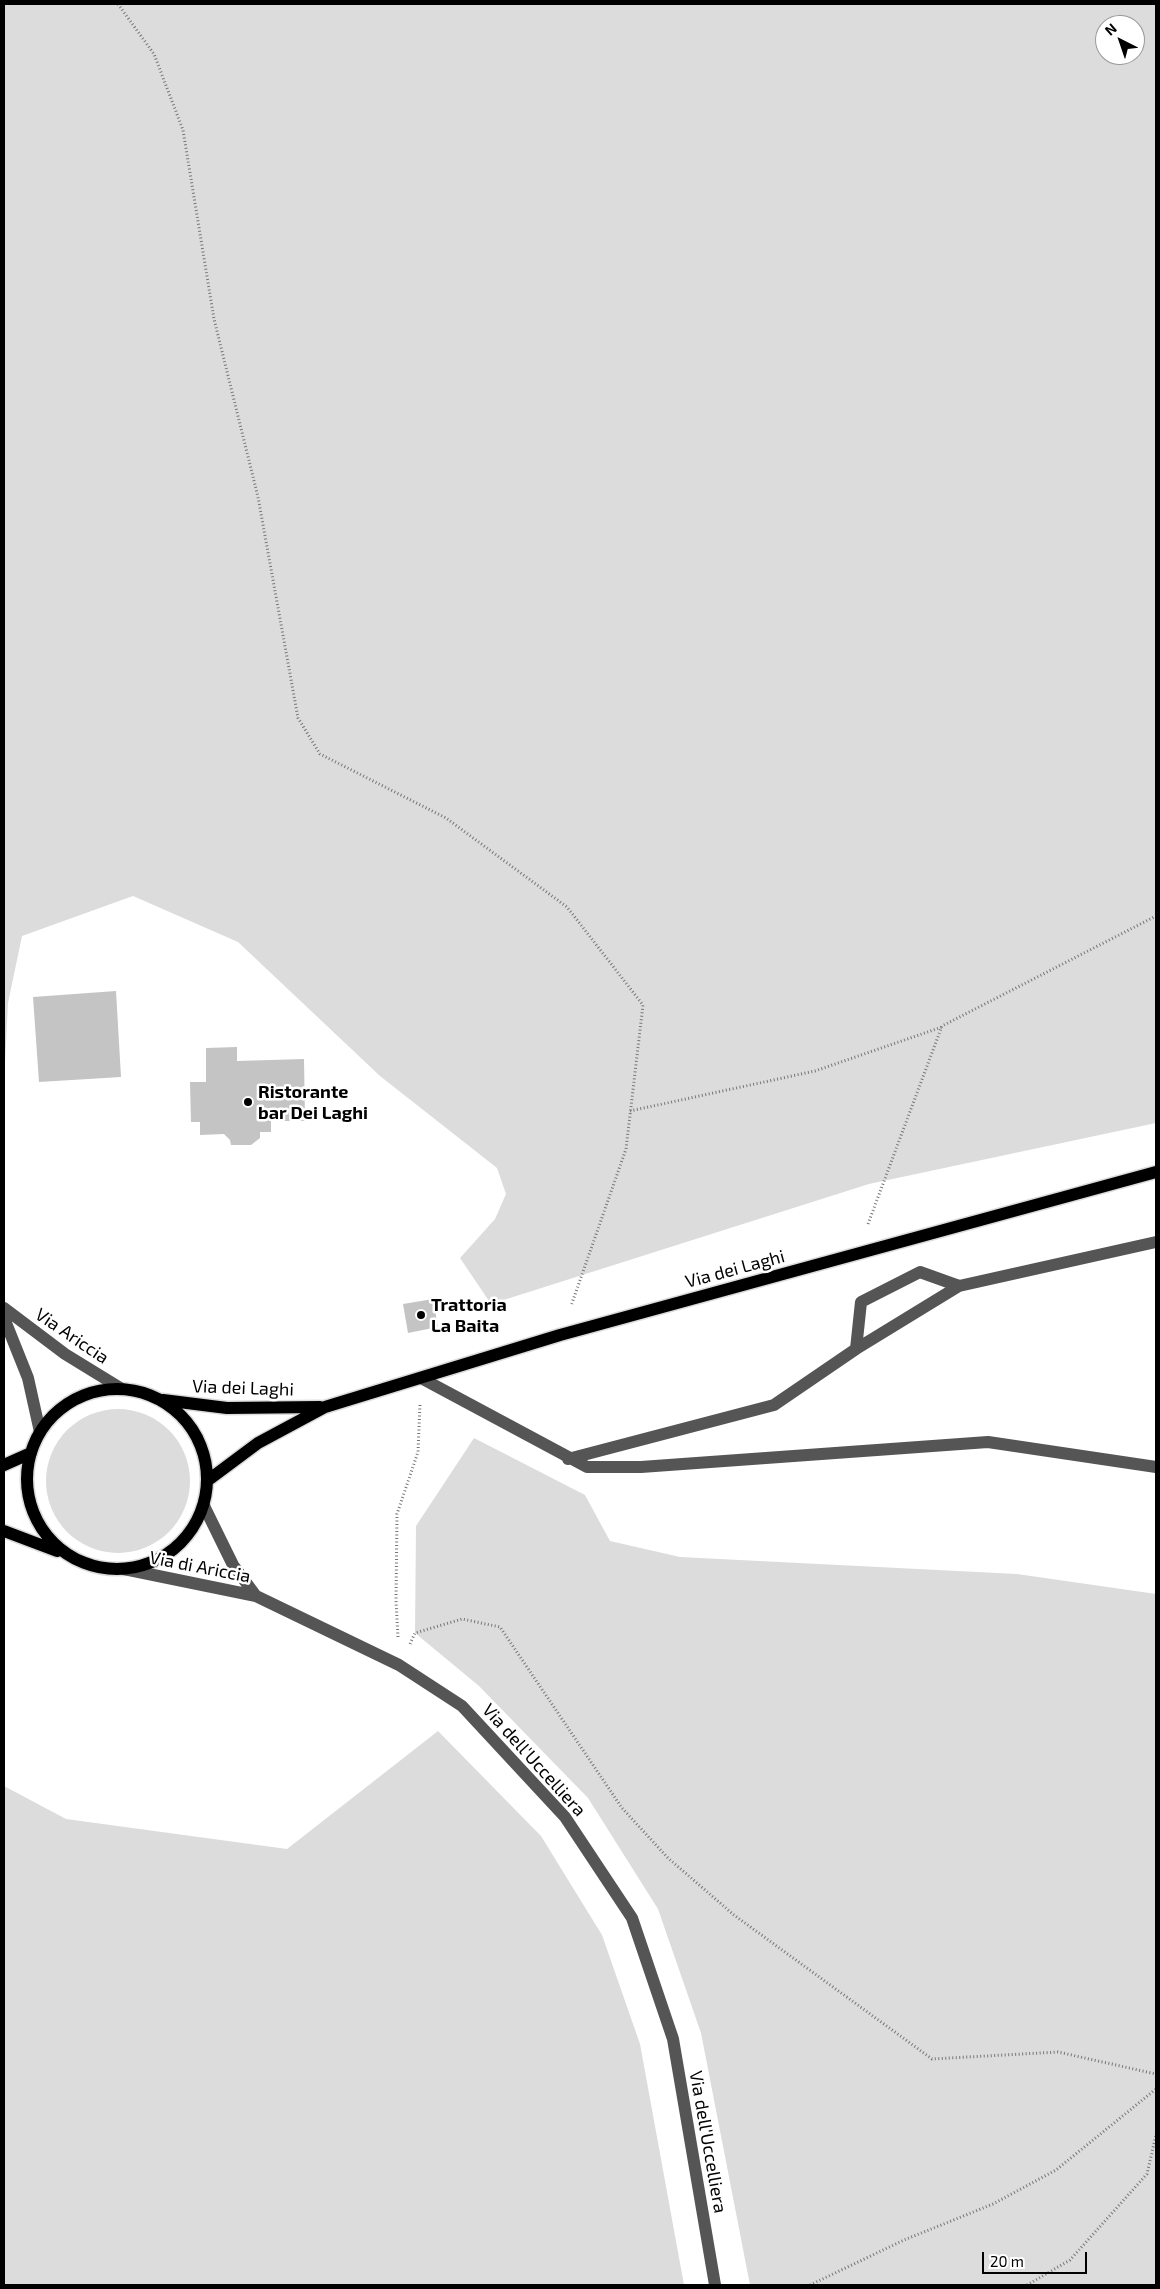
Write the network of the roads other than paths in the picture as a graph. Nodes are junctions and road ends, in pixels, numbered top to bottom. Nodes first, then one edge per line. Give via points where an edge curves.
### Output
1 (1156, 1172) edge
2 (1156, 1242) edge
3 (959, 1286) junction
4 (4, 1308) edge
5 (4, 1318) edge
6 (856, 1349) junction
7 (420, 1378) junction
8 (122, 1388) junction
9 (160, 1399) junction
10 (325, 1407) junction
11 (40, 1432) junction
12 (31, 1453) junction
13 (568, 1459) junction
14 (4, 1465) edge
15 (1156, 1467) edge
16 (208, 1481) junction
17 (204, 1506) junction
18 (4, 1531) edge
19 (67, 1555) junction
20 (124, 1570) junction
21 (256, 1596) junction
22 (715, 2285) edge

1 - 7 main road, Via dei Laghi via 560,1335
2 - 3 street
3 - 6 street
3 - 6 street via 920,1272 861,1302
4 - 8 street, Via Ariccia via 65,1354
5 - 11 street, Via Ariccia via 28,1378
6 - 13 street via 774,1405
7 - 10 main road, Via dei Laghi
7 - 13 street
8 - 9 main road
8 - 11 main road via 88,1393 69,1402
9 - 10 main road, Via dei Laghi via 227,1408
9 - 16 main road via 180,1414 196,1434 205,1457
10 - 16 main road, Via dei Laghi via 258,1443
11 - 12 main road
12 - 14 main road
12 - 19 main road via 26,1476 28,1499 36,1520 50,1540
13 - 15 street via 587,1467 641,1468 988,1442
16 - 17 main road
17 - 20 main road via 192,1530 174,1550 150,1563
17 - 21 street, Via di Ariccia via 233,1565
18 - 19 main road
19 - 20 main road via 94,1567
20 - 21 street, Via di Ariccia
21 - 22 street, Via dell'Uccelliera via 400,1665 462,1706 566,1817 632,1918 672,2039

